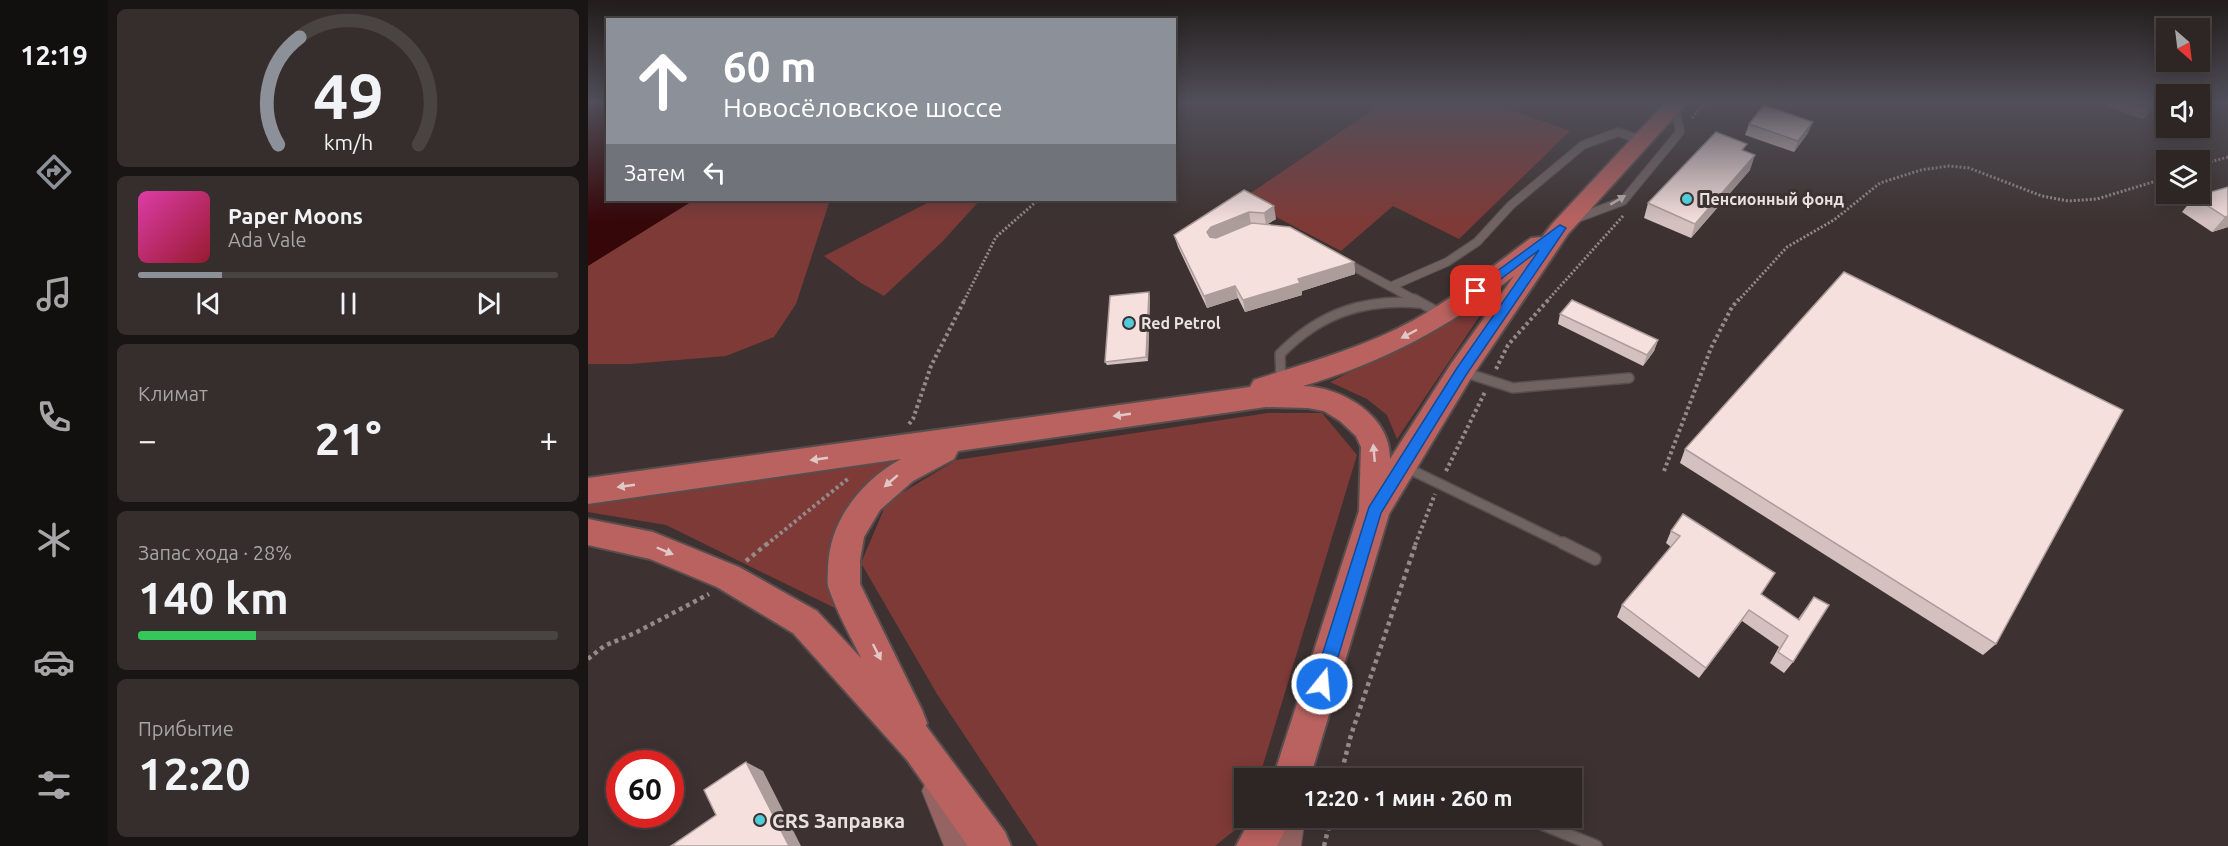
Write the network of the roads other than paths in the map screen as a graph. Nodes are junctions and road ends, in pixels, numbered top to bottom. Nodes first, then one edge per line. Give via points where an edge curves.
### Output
1 (1590, 142) edge
2 (1640, 142) edge
3 (1671, 142) edge
4 (1562, 226) junction
5 (1342, 260) edge
6 (1392, 286) junction
7 (1432, 309) junction
8 (1461, 371) junction
9 (1629, 378) dead end
10 (1281, 383) junction
11 (1180, 407) junction
12 (1022, 429) junction
13 (1402, 466) junction
14 (588, 491) edge
15 (1374, 511) junction
16 (588, 532) edge
17 (1595, 559) dead end
18 (920, 747) junction
19 (1296, 768) edge
20 (1266, 828) edge
21 (1287, 828) edge
22 (1552, 828) edge
23 (961, 846) edge
24 (991, 846) edge
25 (1256, 846) edge
26 (1284, 846) edge
27 (1596, 846) edge

1 - 6 lane via 1511,205 1477,242 1447,262
2 - 4 main road
4 -> 3 lane via 1623,201
4 - 7 main road
4 - 8 main road
5 - 6 lane
6 - 7 lane
7 -> 10 main road via 1393,342
7 - 10 lane via 1372,303 1312,326 1280,354
8 - 9 lane via 1513,388
8 - 13 main road
10 - 11 main road
11 -> 12 main road
15 -> 11 main road via 1376,447 1366,428 1331,402 1266,396
12 -> 14 main road
12 -> 18 main road via 957,445 902,472 865,506 852,525 842,565 844,585
13 - 15 main road
13 - 17 lane
15 - 19 main road
16 -> 18 main road via 652,546 685,559 728,577 805,622
18 - 23 main road
18 - 24 main road
20 - 25 main road
21 - 26 main road
22 - 27 lane

